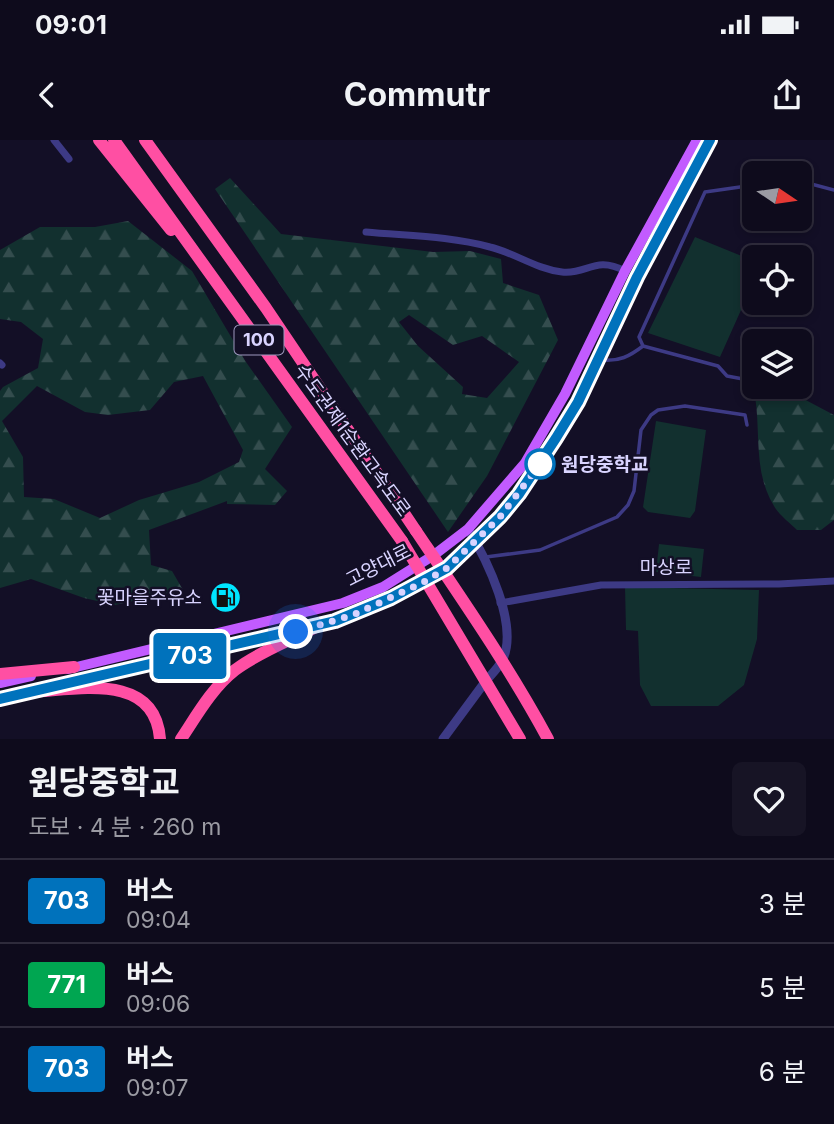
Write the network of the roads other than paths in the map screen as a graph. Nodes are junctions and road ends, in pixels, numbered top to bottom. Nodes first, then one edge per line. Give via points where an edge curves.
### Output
1 (54, 140) edge
2 (99, 140) edge
3 (114, 140) edge
4 (145, 140) edge
5 (697, 140) edge
6 (710, 140) edge
7 (69, 159) dead end
8 (812, 184) edge
9 (742, 187) edge
10 (834, 190) edge
11 (366, 232) dead end
12 (206, 266) junction
13 (625, 271) junction
14 (643, 346) junction
15 (597, 362) junction
16 (742, 379) edge
17 (747, 425) dead end
18 (468, 529) junction
19 (475, 541) junction
20 (486, 557) junction
21 (834, 581) edge
22 (500, 603) junction
23 (317, 626) junction
24 (74, 667) junction
25 (0, 674) edge
26 (0, 683) edge
27 (30, 692) junction
28 (0, 699) edge
29 (160, 739) edge
30 (181, 739) edge
31 (443, 739) edge
32 (520, 739) edge
33 (548, 739) edge

1 - 7 street
2 - 12 highway via 159,217
3 - 12 highway, 수도권제1순환고속도로 / 100
4 - 33 highway, 수도권제1순환고속도로 / 100, bridge via 259,298 416,531
5 - 13 main road, 고양대로
6 - 15 main road, 고양대로
8 - 10 lane
9 - 14 lane via 705,192 639,337
11 - 13 street via 459,239 565,273 611,264
12 - 32 highway, 수도권제1순환고속도로 / 100, bridge via 402,541
13 - 18 main road, 고양대로 via 565,394 525,463
14 - 15 lane via 623,359
14 - 16 lane via 718,366 726,376
15 - 19 main road, 고양대로 via 536,470
17 - 20 lane via 745,415 736,412 685,406 658,410 641,430 634,491 617,517 540,550
18 - 19 street
18 - 24 main road, 고양대로 via 383,587 343,603
19 - 20 street
19 - 23 main road, 고양대로 via 447,568 422,583
20 - 22 street
21 - 22 street, 마상로 via 601,584
22 - 31 street via 506,641 502,660
23 - 27 main road, 고양대로
23 - 30 highway via 233,672
24 - 25 highway
24 - 26 main road, 고양대로
27 - 28 main road, 고양대로
27 - 29 highway via 118,689 148,706

